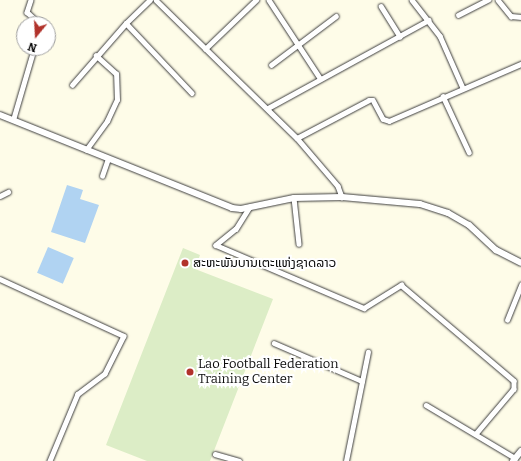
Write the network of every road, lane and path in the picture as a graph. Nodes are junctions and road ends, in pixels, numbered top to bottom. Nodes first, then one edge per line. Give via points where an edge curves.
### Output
1 (31, 0) edge
2 (150, 0) edge
3 (256, 0) edge
4 (269, 0) edge
5 (412, 0) edge
6 (488, 0) edge
7 (498, 0) edge
8 (158, 1) edge
9 (381, 6) dead end
10 (458, 15) dead end
11 (31, 16) edge
12 (336, 16) dead end
13 (521, 16) edge
14 (428, 20) junction
15 (126, 23) junction
16 (400, 36) junction
17 (298, 46) junction
18 (205, 49) junction
19 (32, 56) edge
20 (96, 56) junction
21 (521, 64) edge
22 (271, 65) dead end
23 (320, 78) junction
24 (72, 84) dead end
25 (463, 88) junction
26 (192, 93) dead end
27 (443, 96) junction
28 (268, 108) junction
29 (0, 115) edge
30 (13, 120) junction
31 (297, 138) junction
32 (86, 150) junction
33 (469, 152) dead end
34 (108, 159) junction
35 (102, 176) dead end
36 (8, 192) dead end
37 (0, 196) edge
38 (342, 197) junction
39 (294, 198) junction
40 (250, 207) junction
41 (299, 244) dead end
42 (520, 260) edge
43 (0, 278) edge
44 (521, 285) edge
45 (507, 320) dead end
46 (274, 343) dead end
47 (368, 352) dead end
48 (362, 381) junction
49 (426, 405) dead end
50 (476, 434) junction
51 (521, 451) edge
52 (215, 454) dead end
53 (514, 460) edge
54 (50, 461) edge
55 (239, 461) edge
56 (346, 461) edge

1 - 11 street via 27,12
2 - 15 street
3 - 18 street
4 - 17 street
5 - 14 street
6 - 10 street
7 - 13 street via 511,16
8 - 18 street
9 - 16 street
12 - 17 street
14 - 16 street
14 - 25 street via 440,36
15 - 20 street
15 - 26 street
16 - 23 street
17 - 22 street
17 - 23 street
18 - 28 street
19 - 30 street
20 - 24 street
20 - 32 street via 116,74 117,100 107,121
21 - 25 street
23 - 28 street
25 - 27 street
27 - 31 street via 389,121 383,119 373,100 369,100
27 - 33 street
28 - 31 street
29 - 30 street
30 - 32 street
31 - 38 street via 338,186
32 - 34 street
34 - 35 street
34 - 40 street via 212,202 232,208
36 - 37 street
38 - 39 street
38 - 42 street via 399,201 448,213 469,225 496,250
39 - 40 street
39 - 41 street
40 - 50 street via 236,229 216,245 364,308 401,285 514,382 514,389
43 - 54 street via 124,336 105,374 78,394
44 - 45 street
46 - 48 street
47 - 48 street
48 - 56 street
49 - 50 street
50 - 53 street
51 - 53 street
52 - 55 street

